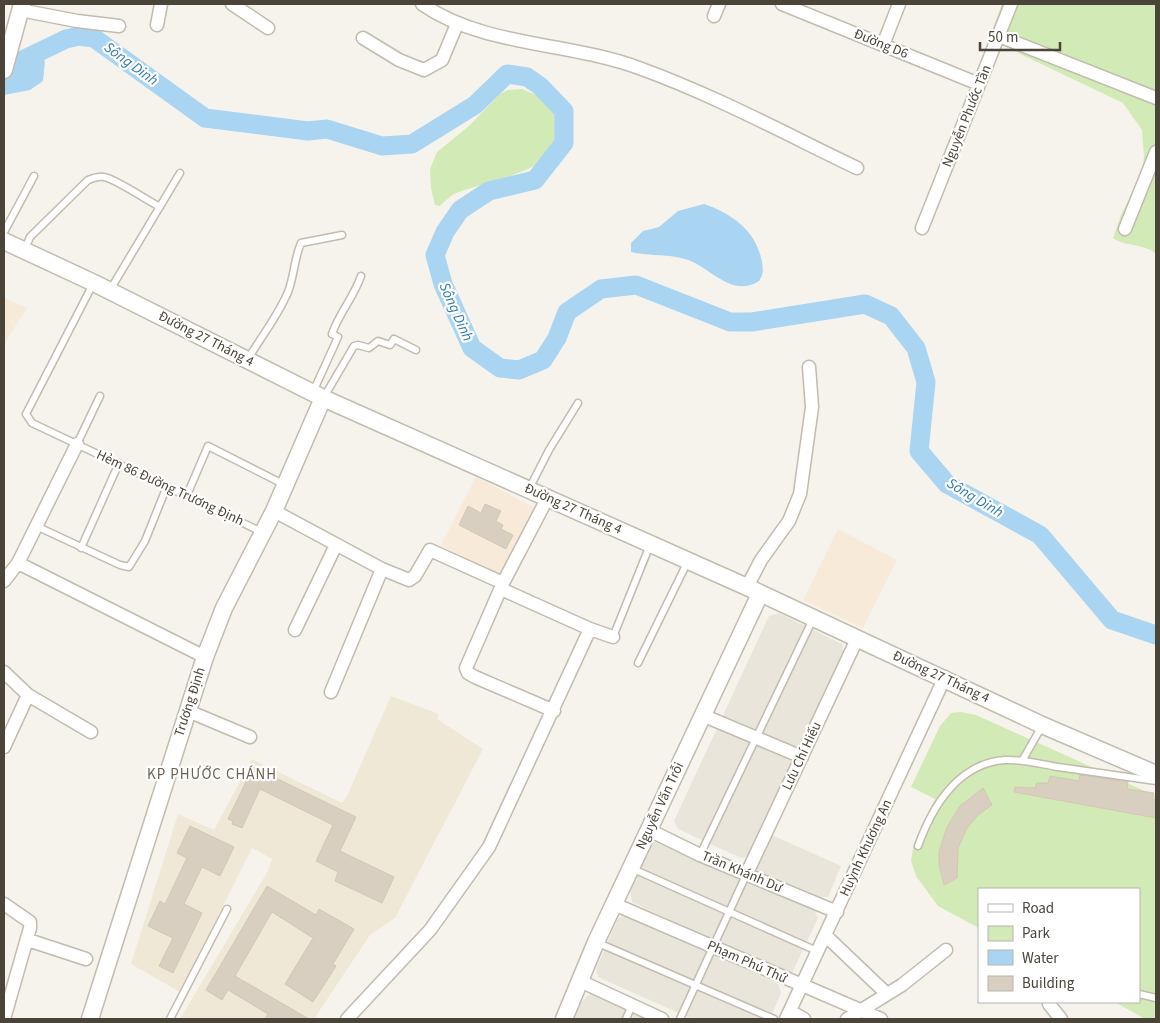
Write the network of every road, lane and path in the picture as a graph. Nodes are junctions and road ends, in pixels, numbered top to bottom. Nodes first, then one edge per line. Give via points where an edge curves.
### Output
1 (162, 4) edge
2 (232, 4) edge
3 (422, 4) edge
4 (719, 4) edge
5 (782, 4) edge
6 (899, 4) edge
7 (1011, 4) edge
8 (20, 9) edge
9 (714, 16) dead end
10 (457, 24) junction
11 (157, 25) dead end
12 (119, 26) dead end
13 (268, 28) dead end
14 (998, 36) junction
15 (363, 38) dead end
16 (883, 45) junction
17 (4, 70) edge
18 (979, 84) junction
19 (1156, 98) edge
20 (1156, 152) edge
21 (857, 168) dead end
22 (180, 173) dead end
23 (34, 176) dead end
24 (160, 207) junction
25 (922, 228) dead end
26 (1125, 229) dead end
27 (4, 232) edge
28 (342, 235) dead end
29 (4, 241) edge
30 (25, 251) junction
31 (361, 276) dead end
32 (94, 283) junction
33 (110, 291) junction
34 (416, 350) dead end
35 (247, 360) junction
36 (809, 367) dead end
37 (100, 396) dead end
38 (318, 396) junction
39 (578, 403) dead end
40 (77, 444) junction
41 (119, 463) junction
42 (167, 486) junction
43 (286, 486) junction
44 (529, 489) junction
45 (187, 495) junction
46 (548, 497) junction
47 (274, 511) junction
48 (36, 526) junction
49 (262, 532) junction
50 (650, 544) junction
51 (336, 545) junction
52 (81, 548) junction
53 (688, 561) junction
54 (18, 563) junction
55 (382, 569) junction
56 (4, 581) edge
57 (502, 586) junction
58 (754, 590) junction
59 (813, 619) junction
60 (590, 629) junction
61 (295, 630) dead end
62 (613, 637) joint
63 (857, 640) junction
64 (205, 657) junction
65 (638, 662) dead end
66 (4, 672) edge
67 (945, 678) junction
68 (331, 692) dead end
69 (28, 695) junction
70 (188, 711) junction
71 (554, 711) junction
72 (702, 715) junction
73 (1042, 724) junction
74 (91, 732) dead end
75 (250, 737) dead end
76 (756, 738) junction
77 (4, 746) edge
78 (802, 757) junction
79 (1022, 761) junction
80 (1154, 773) edge
81 (649, 830) junction
82 (918, 846) dead end
83 (700, 854) junction
84 (631, 868) junction
85 (747, 873) junction
86 (4, 904) edge
87 (614, 904) junction
88 (227, 909) dead end
89 (729, 911) junction
90 (837, 912) junction
91 (825, 935) junction
92 (28, 940) junction
93 (596, 942) junction
94 (712, 947) junction
95 (946, 950) dead end
96 (817, 951) junction
97 (86, 959) dead end
98 (580, 981) junction
99 (695, 985) junction
100 (802, 986) junction
101 (887, 994) junction
102 (1140, 994) edge
103 (1156, 998) edge
104 (1049, 1004) dead end
105 (632, 1005) junction
106 (861, 1011) junction
107 (788, 1015) edge
108 (4, 1019) edge
109 (90, 1019) edge
110 (170, 1019) edge
111 (347, 1019) edge
112 (564, 1019) edge
113 (626, 1019) edge
114 (662, 1019) edge
115 (680, 1019) edge
116 (774, 1019) edge
117 (804, 1019) edge
118 (847, 1019) edge
119 (881, 1019) edge
120 (1061, 1019) edge

1 - 11 street
2 - 13 street
3 - 10 street
4 - 9 street
5 - 16 street, Đường D6
6 - 16 street
7 - 14 street, Nguyễn Phước Tần
8 - 12 street
8 - 17 street
10 - 15 street via 442,60 424,70 399,60
10 - 21 street via 602,56 639,68
14 - 18 street, Nguyễn Phước Tần
14 - 19 street
16 - 18 street, Đường D6
18 - 25 street, Nguyễn Phước Tần
20 - 26 street
22 - 24 lane
23 - 27 lane
24 - 30 lane via 112,180 94,178 88,180 30,237
24 - 33 lane
28 - 35 lane via 301,244 282,307
29 - 30 street, Đường 27 Tháng 4
30 - 32 street, Đường 27 Tháng 4
31 - 38 lane via 335,325 332,334 338,337
32 - 33 street, Đường 27 Tháng 4
32 - 40 lane, Hẻm 86 Đường Trương Định via 26,414 32,423
33 - 35 street, Đường 27 Tháng 4
34 - 38 lane via 394,339 390,345 378,341 369,348 354,346
35 - 38 street, Đường 27 Tháng 4
36 - 58 street via 812,407 800,494 789,520 761,560
37 - 40 lane
38 - 43 street, Trương Định
38 - 44 street, Đường 27 Tháng 4
39 - 44 lane
40 - 41 lane, Hẻm 86 Đường Trương Định
40 - 48 street
41 - 42 lane, Hẻm 86 Đường Trương Định
41 - 52 lane
42 - 45 lane, Hẻm 86 Đường Trương Định
42 - 52 lane via 145,541 130,567
43 - 45 lane via 208,446
43 - 47 street, Trương Định
44 - 46 street, Đường 27 Tháng 4
45 - 49 lane, Hẻm 86 Đường Trương Định
46 - 50 street, Đường 27 Tháng 4
46 - 57 street
47 - 49 street, Trương Định
47 - 51 street
48 - 52 lane
48 - 54 street
49 - 64 street, Trương Định via 224,608
50 - 53 street, Đường 27 Tháng 4
50 - 62 lane
51 - 55 street
51 - 61 street
53 - 58 street, Đường 27 Tháng 4
53 - 65 lane
54 - 56 street
54 - 64 street
55 - 57 street via 409,580 415,576 430,550
55 - 68 street
57 - 60 street
57 - 71 street via 468,662 468,673
58 - 59 street, Đường 27 Tháng 4
58 - 72 street, Nguyễn Văn Trỗi
59 - 63 street, Đường 27 Tháng 4
59 - 76 lane
60 - 62 street
60 - 71 street
63 - 67 street, Đường 27 Tháng 4
63 - 78 street, Lưu Chí Hiếu
64 - 70 street, Trương Định
66 - 69 street
67 - 73 street, Đường 27 Tháng 4
67 - 90 street, Huỳnh Khương An
69 - 74 street
69 - 77 street
70 - 75 street
70 - 109 street, Trương Định
71 - 111 street via 498,831 476,868 430,930
72 - 76 street
72 - 81 street, Nguyễn Văn Trỗi
73 - 79 lane
73 - 80 street, Đường 27 Tháng 4
76 - 78 street
76 - 83 lane
78 - 85 street, Lưu Chí Hiếu
79 - 80 lane
79 - 82 lane via 991,762 957,781 937,803
81 - 83 street, Trần Khánh Dư
81 - 84 street, Nguyễn Văn Trỗi
83 - 85 street, Trần Khánh Dư
84 - 87 street, Nguyễn Văn Trỗi
84 - 89 lane
85 - 89 lane
85 - 90 street, Trần Khánh Dư
86 - 92 street via 30,922
87 - 93 street, Nguyễn Văn Trỗi
87 - 94 street, Phạm Phú Thứ
88 - 110 lane
89 - 94 lane
89 - 96 lane
90 - 91 street, Huỳnh Khương An
91 - 96 street, Huỳnh Khương An
91 - 101 street
92 - 97 street
92 - 108 street
93 - 98 street, Nguyễn Văn Trỗi
93 - 99 lane
94 - 99 lane
94 - 100 street, Phạm Phú Thứ
95 - 101 street
96 - 100 street, Huỳnh Khương An
98 - 105 street
98 - 112 street, Nguyễn Văn Trỗi
99 - 115 lane
99 - 116 lane
100 - 106 street, Phạm Phú Thứ
100 - 107 street, Huỳnh Khương An
101 - 106 street
102 - 103 lane
104 - 120 street
105 - 113 lane
105 - 114 street
106 - 118 street
106 - 119 street, Phạm Phú Thứ
107 - 117 street

